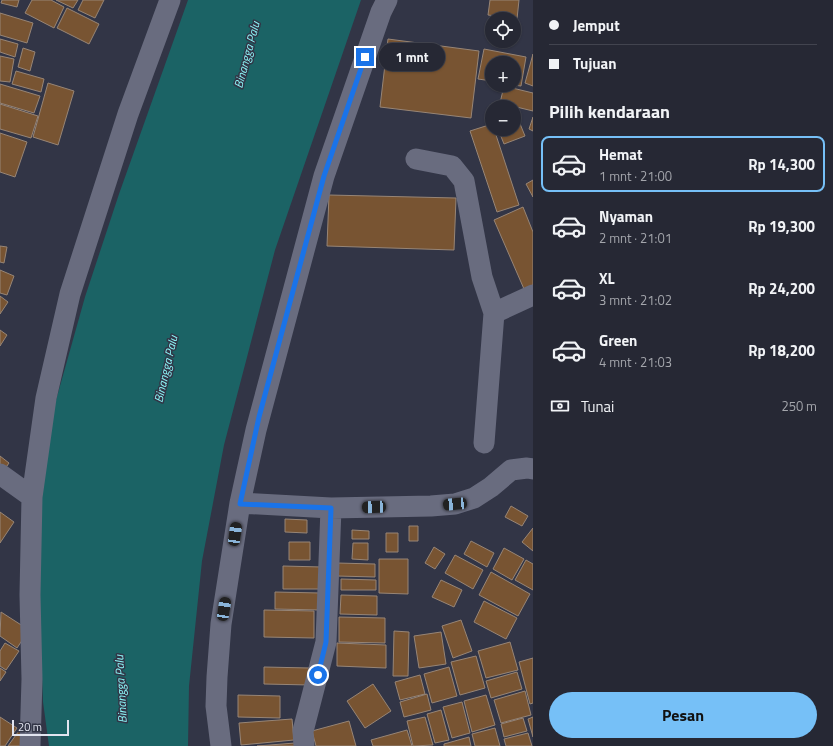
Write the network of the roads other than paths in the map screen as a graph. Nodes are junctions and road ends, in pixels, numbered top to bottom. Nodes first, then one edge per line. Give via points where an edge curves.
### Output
1 (170, 0) edge
2 (387, 0) edge
3 (416, 159) dead end
4 (533, 295) edge
5 (494, 313) junction
6 (484, 443) dead end
7 (533, 469) edge
8 (0, 474) edge
9 (32, 497) junction
10 (240, 504) junction
11 (331, 508) junction
12 (30, 746) edge
13 (221, 746) edge
14 (304, 746) edge

1 - 9 street via 128,114 70,294 46,398
2 - 10 street via 380,12 324,176 258,423
3 - 5 street via 452,166 464,181 482,277
4 - 5 street
5 - 6 street
7 - 11 street via 511,470 474,498 455,504
8 - 9 street
9 - 12 street
10 - 11 street
10 - 13 street via 221,624 216,677 216,706
11 - 14 street via 326,642 303,731

